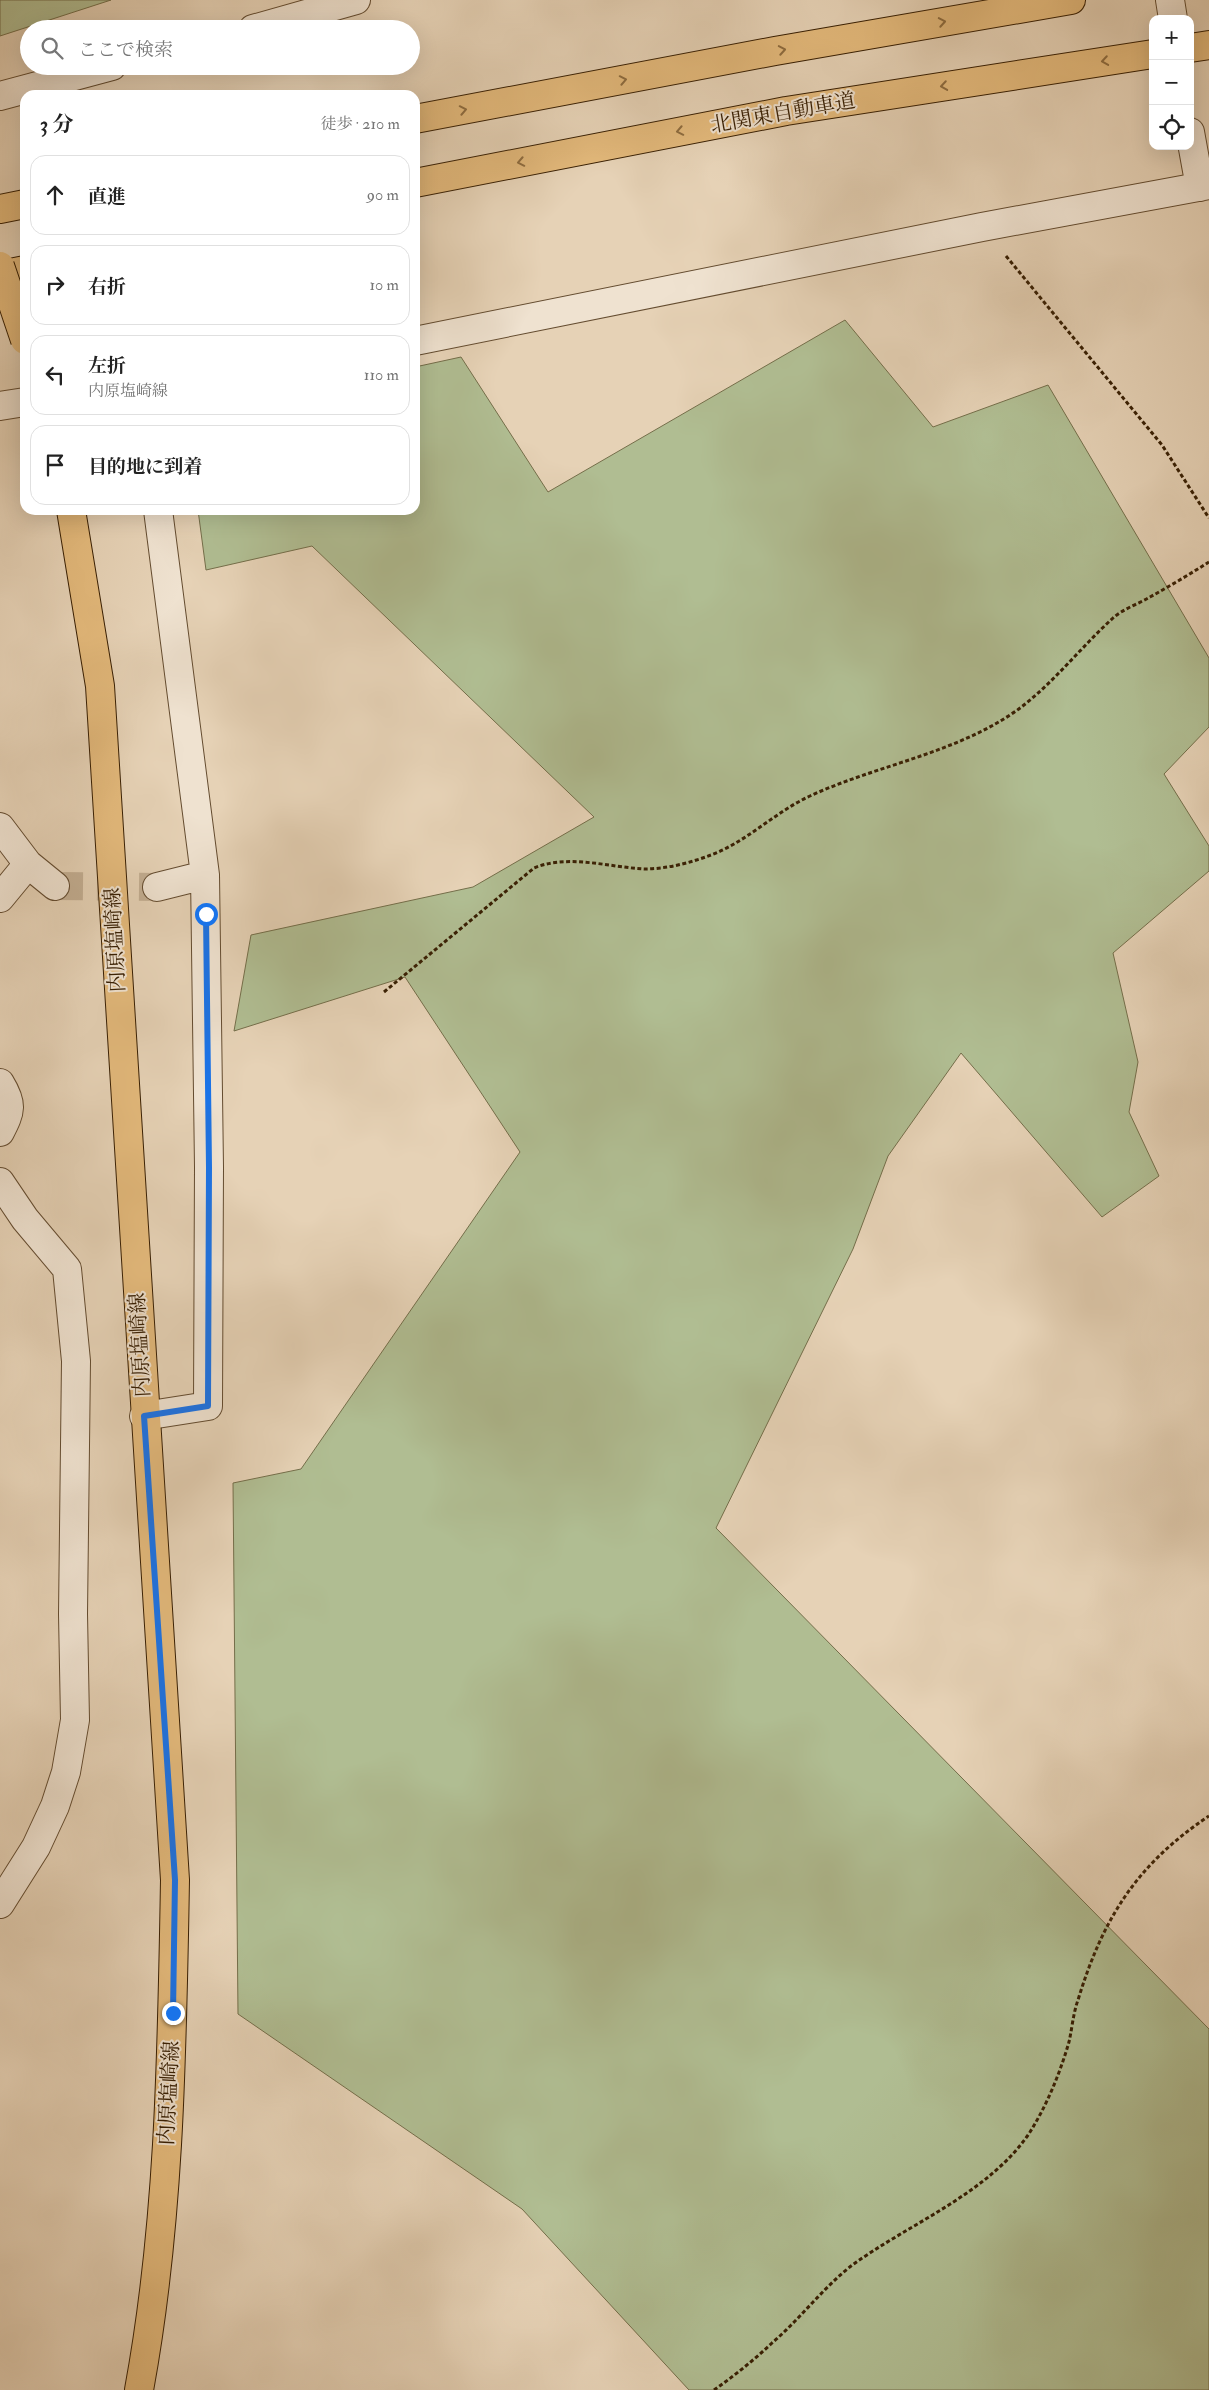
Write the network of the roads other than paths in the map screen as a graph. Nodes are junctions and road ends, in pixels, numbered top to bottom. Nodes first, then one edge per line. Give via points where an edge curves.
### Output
1 (356, 0) edge
2 (1071, 0) edge
3 (1170, 0) edge
4 (1172, 15) edge
5 (285, 20) edge
6 (1209, 45) edge
7 (1194, 47) edge
8 (1149, 55) edge
9 (78, 75) edge
10 (22, 90) edge
11 (20, 91) edge
12 (0, 96) edge
13 (420, 118) edge
14 (1194, 150) edge
15 (420, 182) edge
16 (1204, 186) edge
17 (20, 205) edge
18 (0, 209) edge
19 (0, 266) edge
20 (20, 271) edge
21 (0, 275) edge
22 (20, 325) edge
23 (420, 340) edge
24 (20, 403) edge
25 (0, 406) edge
26 (72, 515) edge
27 (159, 515) edge
28 (0, 827) edge
29 (28, 864) junction
30 (205, 875) junction
31 (55, 886) tunnel mouth
32 (157, 887) tunnel mouth
33 (0, 898) edge
34 (0, 1083) edge
35 (0, 1132) edge
36 (0, 1182) edge
37 (144, 1416) junction
38 (0, 1904) edge
39 (139, 2390) edge

1 - 5 street
13 -> 2 main road via 774,51
3 - 4 street
6 - 7 main road
8 -> 15 main road, 北関東自動車道 via 786,111
9 - 10 street
11 - 12 street
14 - 16 street
16 - 23 street via 982,227
17 - 18 main road
19 - 22 main road, bridge
20 - 21 main road
24 - 25 street
26 - 37 main road, 内原塩崎線 via 100,686
27 - 30 street
28 - 29 street
29 - 31 street
29 - 33 street
30 - 32 street
30 - 37 street via 208,1406
34 - 35 street via 9,1099 9,1114
36 - 38 street via 24,1219 67,1269 76,1361 75,1720 66,1772 55,1806 36,1847
37 - 39 main road, 内原塩崎線 via 175,1880 172,2070 161,2220

